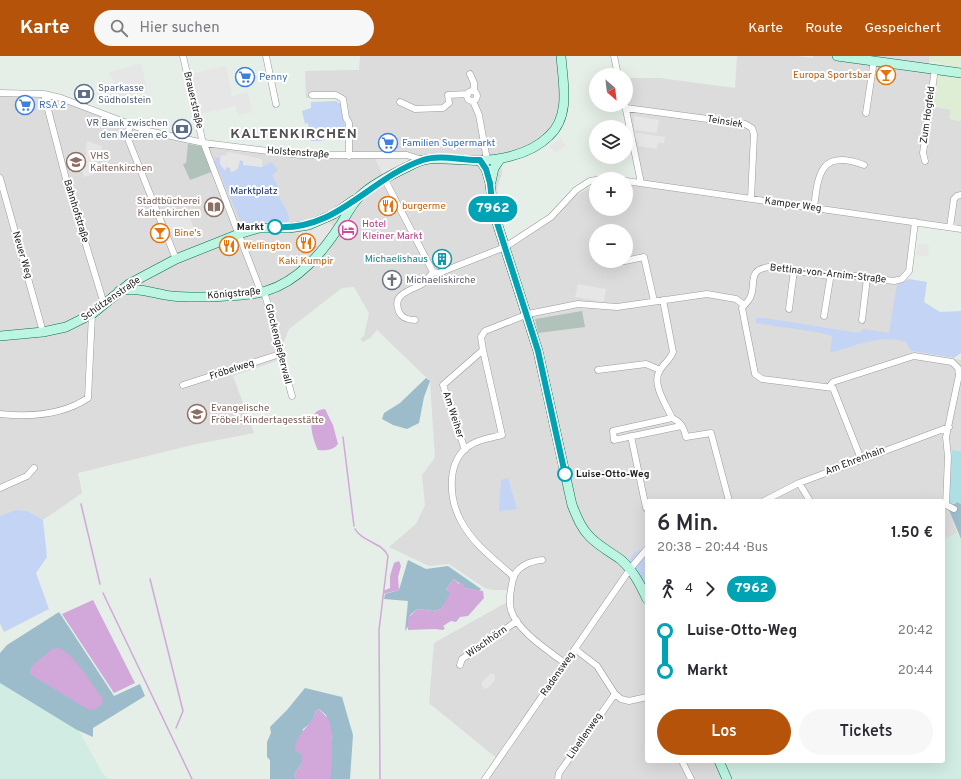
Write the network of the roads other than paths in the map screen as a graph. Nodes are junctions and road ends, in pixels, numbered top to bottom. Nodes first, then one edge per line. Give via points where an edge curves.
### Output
1 (182, 56) edge
2 (266, 56) edge
3 (561, 56) edge
4 (614, 56) edge
5 (837, 56) edge
6 (874, 60) junction
7 (617, 68) edge
8 (935, 69) junction
9 (961, 73) edge
10 (470, 74) dead end
11 (471, 92) junction
12 (0, 93) edge
13 (44, 94) junction
14 (312, 96) dead end
15 (400, 102) dead end
16 (276, 104) dead end
17 (633, 108) edge
18 (626, 112) edge
19 (866, 113) dead end
20 (131, 125) junction
21 (204, 143) junction
22 (349, 156) junction
23 (501, 158) junction
24 (422, 160) junction
25 (484, 160) junction
26 (925, 160) dead end
27 (864, 166) dead end
28 (0, 178) edge
29 (385, 180) junction
30 (589, 182) edge
31 (633, 182) edge
32 (490, 183) junction
33 (641, 183) junction
34 (589, 186) edge
35 (582, 187) junction
36 (961, 194) edge
37 (358, 197) junction
38 (751, 199) junction
39 (814, 208) junction
40 (330, 216) junction
41 (915, 222) junction
42 (341, 223) junction
43 (950, 227) junction
44 (961, 228) edge
45 (239, 234) junction
46 (505, 247) junction
47 (176, 259) junction
48 (633, 259) edge
49 (794, 270) junction
50 (433, 272) junction
51 (830, 273) junction
52 (868, 278) junction
53 (136, 285) junction
54 (119, 291) joint
55 (263, 292) junction
56 (663, 300) junction
57 (654, 301) junction
58 (104, 304) junction
59 (744, 305) junction
60 (789, 309) dead end
61 (92, 314) junction
62 (528, 314) junction
63 (824, 316) dead end
64 (415, 320) dead end
65 (862, 320) dead end
66 (43, 332) junction
67 (0, 336) edge
68 (483, 350) junction
69 (280, 354) junction
70 (598, 370) dead end
71 (660, 370) junction
72 (183, 385) dead end
73 (829, 387) junction
74 (292, 396) dead end
75 (0, 414) edge
76 (672, 418) junction
77 (681, 426) junction
78 (948, 427) junction
79 (631, 436) junction
80 (465, 450) junction
81 (861, 459) junction
82 (34, 468) dead end
83 (799, 483) junction
84 (0, 488) edge
85 (728, 499) edge
86 (768, 499) edge
87 (809, 499) edge
88 (645, 503) edge
89 (954, 509) dead end
90 (645, 551) edge
91 (542, 560) dead end
92 (630, 569) junction
93 (514, 577) junction
94 (645, 594) edge
95 (517, 621) junction
96 (575, 650) junction
97 (566, 664) junction
98 (460, 665) dead end
99 (615, 694) junction
100 (645, 697) edge
101 (683, 763) edge
102 (720, 763) edge
103 (485, 779) edge
104 (558, 779) edge
105 (691, 779) edge
106 (727, 779) edge

1 - 21 street, Brauerstraße
2 - 16 street
3 - 23 main road, Holstenstraße via 564,100 558,125 533,148
4 - 7 street
5 - 6 main road
6 - 8 main road
6 - 19 street
8 - 9 main road
8 - 26 street, Zum Hogfeld via 923,153
10 - 11 street via 473,81
11 - 15 street via 448,95 449,103 443,108 415,109
11 - 25 street via 468,99 473,101 479,115
12 - 13 street, Holstenstraße
13 - 20 street, Holstenstraße
13 - 58 street, Bahnhofstraße via 62,166
14 - 22 street via 338,95 344,100 345,117 349,123
17 - 38 street, Teinsiek via 745,124 752,128 754,134
18 - 33 street, Teinsiek
20 - 21 street, Holstenstraße
20 - 47 street via 128,139
21 - 22 street, Holstenstraße via 291,154
21 - 45 street, Brauerstraße
22 - 24 street, Holstenstraße via 407,155
23 - 25 main road, Holstenstraße
23 - 32 main road via 494,168
24 - 25 main road, Holstenstraße
24 - 29 main road, Königstraße
25 - 32 main road
27 - 39 street via 848,159 834,162 822,169 818,176
28 - 66 street, Neuer Weg
29 - 37 main road, Königstraße
29 - 50 street
30 - 35 street
31 - 33 street, Kamper Weg
32 - 46 main road via 493,210
33 - 38 street, Kamper Weg
34 - 35 street
35 - 46 street via 551,217
36 - 43 street via 954,199
37 - 40 main road, Schützenstraße
37 - 42 main road, Königstraße
38 - 39 street, Kamper Weg
39 - 41 street, Kamper Weg
40 - 42 main road via 340,219
40 - 45 main road, Schützenstraße via 309,225 259,228
41 - 43 street, Kamper Weg
41 - 52 street, Bettina-von-Arnim-Straße via 909,271 906,276 894,281
42 - 55 main road, Königstraße via 314,261 287,281
43 - 44 street, Kamper Weg
45 - 47 main road, Schützenstraße
45 - 55 street, Glockengießerwall
46 - 50 street via 439,273
46 - 62 main road
47 - 53 main road, Schützenstraße
48 - 57 street via 644,257
49 - 51 street, Bettina-von-Arnim-Straße via 824,275
49 - 59 street, Bettina-von-Arnim-Straße via 769,267 756,271 750,298
49 - 60 street
50 - 64 street via 423,283 404,292 397,302 400,314 408,320
51 - 52 street, Bettina-von-Arnim-Straße
51 - 63 street
52 - 65 street
53 - 54 main road, Königstraße
53 - 55 main road, Königstraße via 188,297
54 - 58 main road, Schützenstraße
55 - 69 street, Glockengießerwall via 276,330
56 - 57 street
56 - 59 street via 714,294 736,299
56 - 71 street via 673,352
57 - 62 street via 617,307 578,304
58 - 61 main road, Schützenstraße
59 - 73 street via 743,319 755,374 762,379
61 - 66 main road, Schützenstraße via 66,327
61 - 75 street via 88,398 58,412 30,415
62 - 68 street via 485,331 481,337
62 - 92 main road via 572,505 583,529 591,538
66 - 67 main road, Schützenstraße
68 - 80 street, Am Weiher via 443,385
68 - 80 street via 502,435 478,441
69 - 72 street, Fröbelweg
69 - 74 street, Glockengießerwall
70 - 71 street via 646,364
71 - 76 street via 656,381
73 - 78 street via 833,382 914,356 952,362 960,375
73 - 81 street via 833,388
76 - 77 street
76 - 79 street via 613,431 614,440
77 - 79 street
77 - 85 street via 686,437 712,433
78 - 81 street, Am Ehrenhain
78 - 89 street via 946,505
79 - 88 street
80 - 93 street via 456,465 452,480 453,502 461,522 473,538
81 - 83 street, Am Ehrenhain
82 - 84 street via 27,476
83 - 86 street, Am Ehrenhain
83 - 87 street
90 - 92 street
91 - 93 street via 526,564
92 - 94 main road
92 - 96 street, Radensweg
93 - 95 street via 510,601 511,610
95 - 97 street via 535,640
95 - 98 street, Wischhörn via 462,659
96 - 97 street, Radensweg
96 - 99 street via 597,666
97 - 103 street, Radensweg
99 - 100 street via 630,701
99 - 104 street, Libellenweg via 559,773
101 - 105 street
102 - 106 main road

